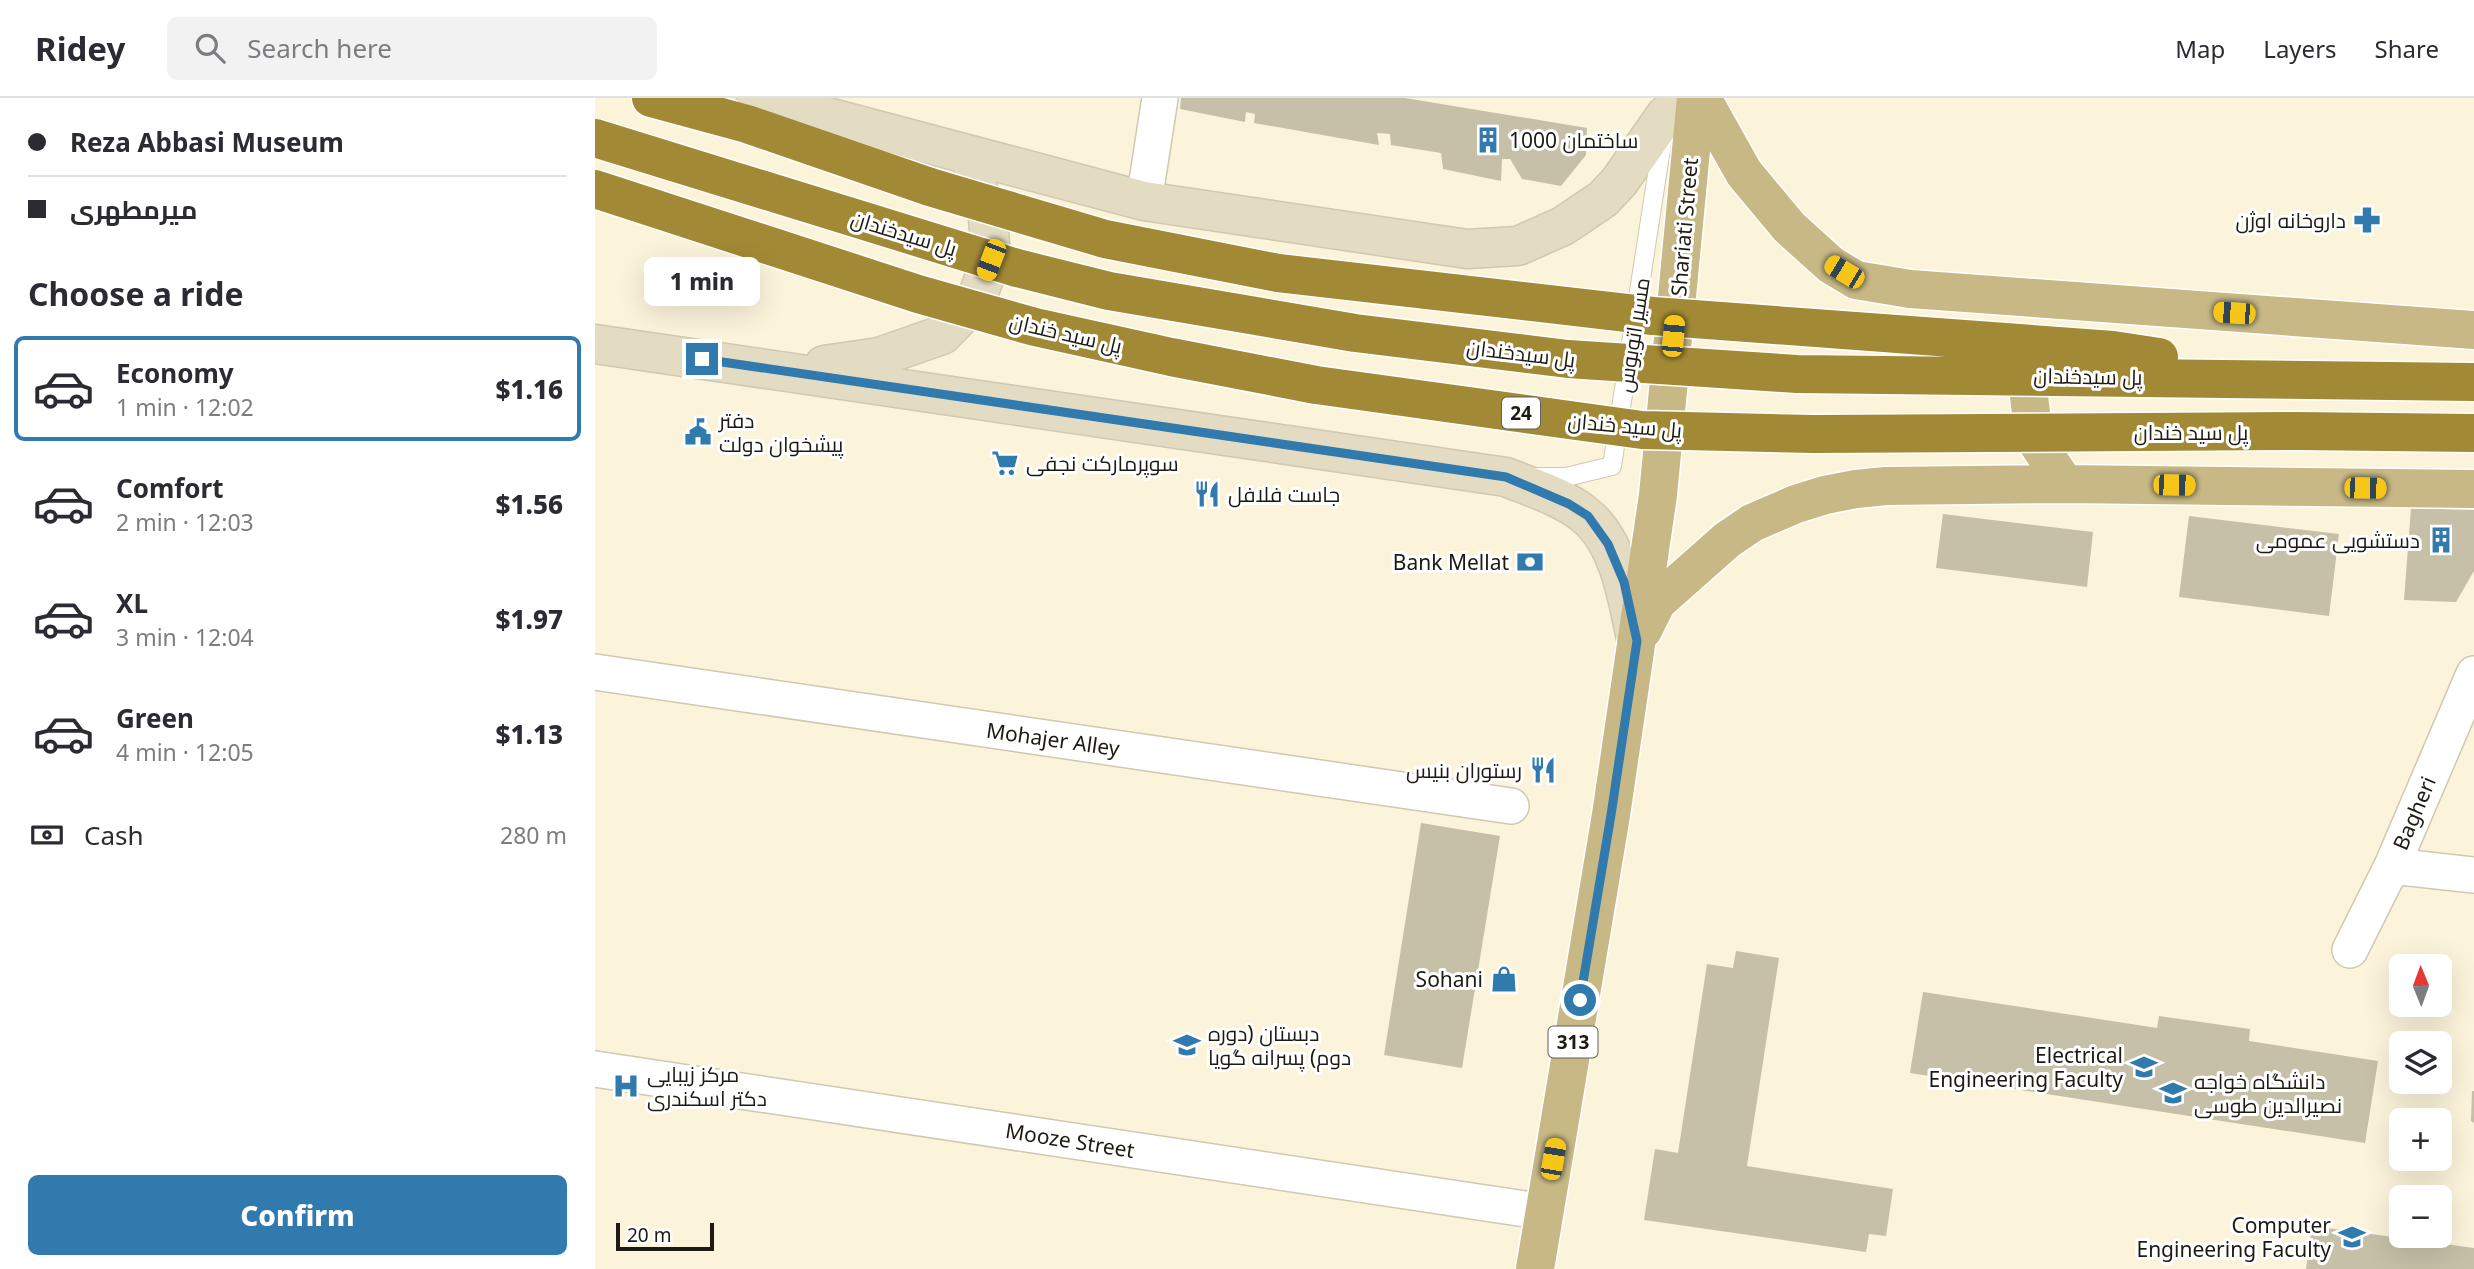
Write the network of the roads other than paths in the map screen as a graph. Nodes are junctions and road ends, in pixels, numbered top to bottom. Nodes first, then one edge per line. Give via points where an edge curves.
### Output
1 (651, 98) edge
2 (756, 98) edge
3 (1160, 98) edge
4 (1702, 98) edge
5 (1679, 102) edge
6 (595, 138) edge
7 (935, 144) junction
8 (595, 189) edge
9 (1144, 201) junction
10 (2074, 301) junction
11 (2474, 331) edge
12 (595, 344) edge
13 (783, 372) junction
14 (2296, 379) junction
15 (2474, 382) edge
16 (2474, 433) edge
17 (1506, 477) junction
18 (2065, 484) junction
19 (2474, 489) edge
20 (1637, 641) junction
21 (595, 672) edge
22 (2474, 674) edge
23 (1511, 806) dead end
24 (2392, 866) junction
25 (2474, 874) edge
26 (2350, 950) dead end
27 (595, 1069) edge
28 (1545, 1212) junction
29 (1535, 1269) edge

1 - 14 highway, bridge via 747,124 930,187 1105,239 1278,273 1653,316 2113,350
2 - 7 main road
3 - 9 street
4 - 10 main road via 1765,201 1831,265 1856,280 1910,289
5 - 9 main road via 1603,199 1563,226 1518,246 1467,249
5 - 17 lane, مسیر اتوبوس via 1612,466 1566,477
5 - 20 main road, Shariati Street / 313 via 1658,495
6 - 14 highway, پل سیدخندان, bridge via 1017,268 1109,291 1355,333 1568,359 1797,374
7 - 9 main road
7 - 13 main road via 972,173 988,217 991,260 976,300 942,335 879,357
8 - 16 highway, پل سید خندان / 24, bridge via 1034,327 1316,385 1642,430
10 - 11 main road
10 - 18 main road via 2042,340 2028,388 2034,438
12 - 13 main road
13 - 17 main road
14 - 15 highway, پل سیدخندان, bridge
17 - 20 main road via 1588,516 1608,544 1624,582
18 - 19 main road
18 - 20 main road via 1886,486 1796,504 1752,523 1727,540 1657,602
20 - 28 main road, Shariati Street / 313
21 - 23 street, Mohajer Alley
22 - 24 street, Bagheri
24 - 25 street
24 - 26 street, Bagheri
27 - 28 street, Mooze Street
28 - 29 main road, Shariati Street / 313

